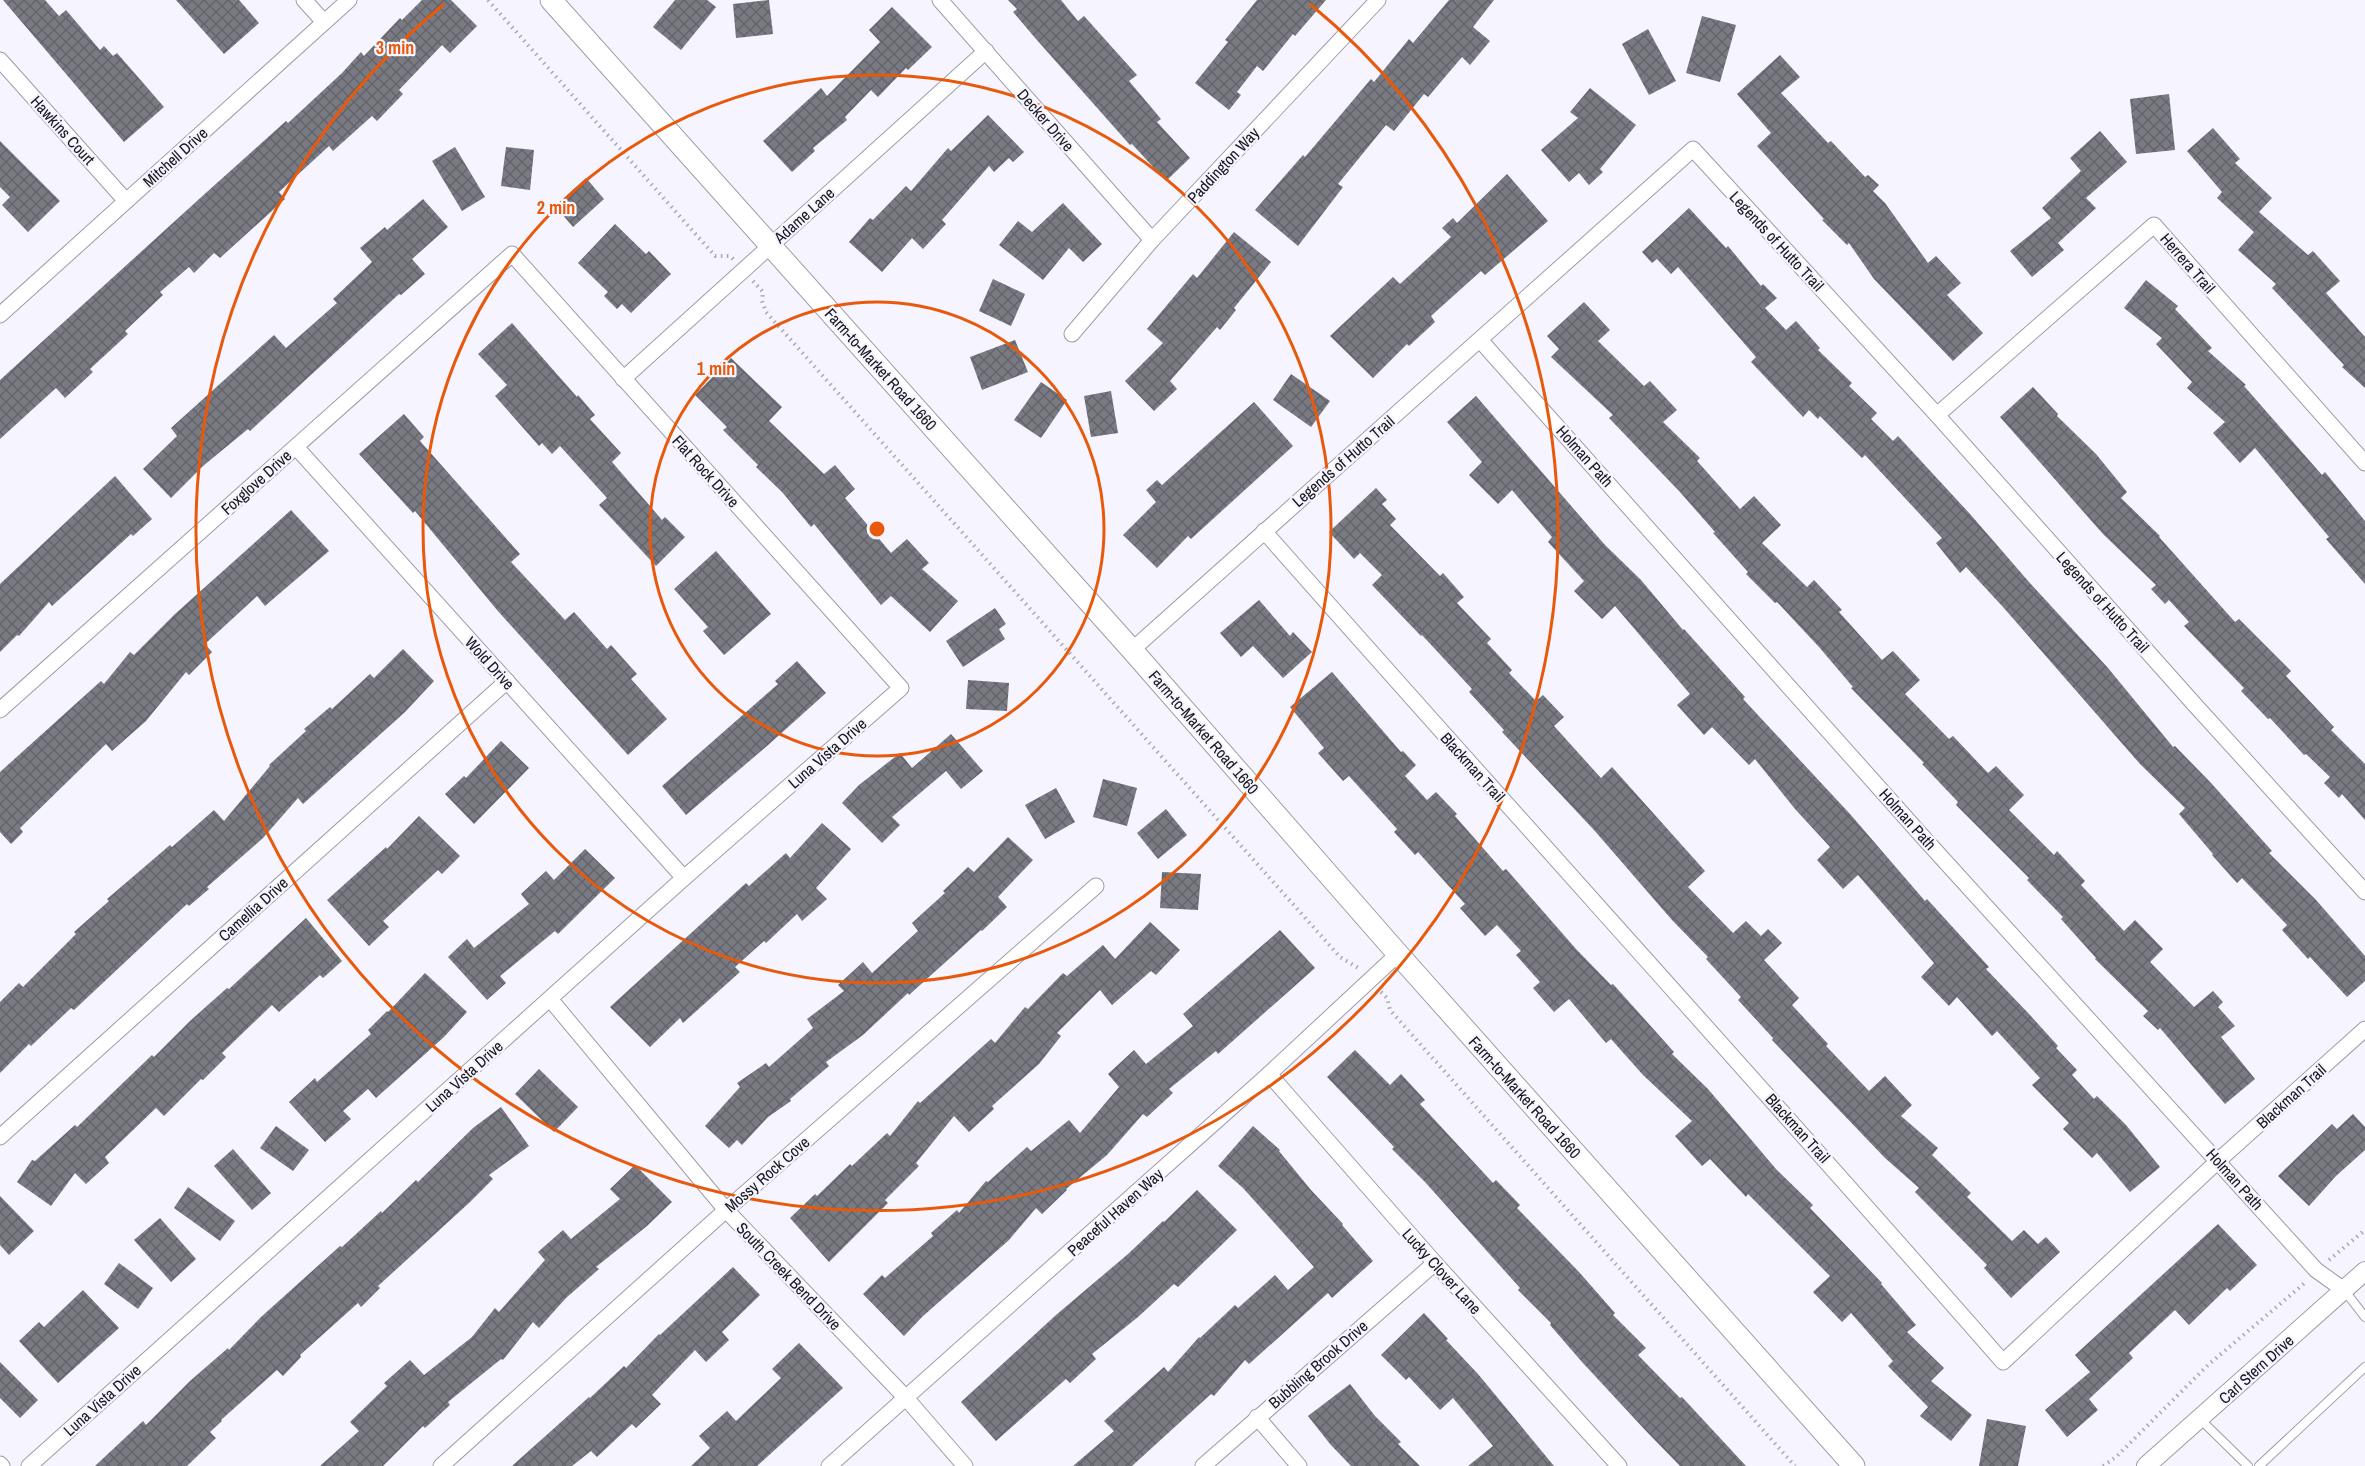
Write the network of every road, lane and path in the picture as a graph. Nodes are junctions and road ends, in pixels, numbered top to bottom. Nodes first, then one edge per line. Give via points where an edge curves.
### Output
1 (304, 0) edge
2 (349, 0) edge
3 (488, 0) edge
4 (551, 0) edge
5 (940, 0) edge
6 (1378, 0) edge
7 (324, 22) junction
8 (986, 51) junction
9 (0, 60) edge
10 (126, 201) junction
11 (1152, 240) junction
12 (770, 245) junction
13 (512, 254) joint
14 (730, 256) dead end
15 (763, 292) dead end
16 (0, 315) edge
17 (1072, 333) dead end
18 (1480, 340) junction
19 (623, 379) junction
20 (1937, 415) junction
21 (296, 447) junction
22 (2365, 463) edge
23 (1264, 531) junction
24 (1132, 650) junction
25 (507, 681) junction
26 (901, 688) joint
27 (0, 710) edge
28 (684, 878) junction
29 (1096, 886) dead end
30 (2365, 892) edge
31 (1398, 954) junction
32 (1358, 966) dead end
33 (1387, 998) dead end
34 (550, 999) junction
35 (2365, 1029) edge
36 (1269, 1074) junction
37 (0, 1137) edge
38 (2219, 1160) junction
39 (726, 1210) junction
40 (2365, 1230) edge
41 (2328, 1261) dead end
42 (1435, 1263) junction
43 (2365, 1271) edge
44 (2305, 1284) dead end
45 (2344, 1290) junction
46 (2365, 1317) edge
47 (2365, 1367) edge
48 (906, 1398) junction
49 (1257, 1418) junction
50 (2200, 1419) junction
51 (29, 1466) edge
52 (441, 1466) edge
53 (829, 1466) edge
54 (965, 1466) edge
55 (1203, 1466) edge
56 (1299, 1466) edge
57 (1619, 1466) edge
58 (1795, 1466) edge
59 (1854, 1466) edge
60 (2103, 1466) edge
61 (2146, 1466) edge
62 (2248, 1466) edge
63 (2259, 1466) edge

1 - 7 street
2 - 7 street, Mitchell Drive
3 - 14 path via 715,256
4 - 12 main road, Farm-to-Market Road 1660
5 - 8 street, Decker Drive
6 - 11 street, Paddington Way
7 - 10 street, Mitchell Drive
8 - 11 street, Decker Drive
8 - 12 street, Adame Lane
9 - 10 street, Hawkins Court
10 - 16 street, Mitchell Drive
11 - 17 street, Paddington Way
12 - 19 street, Adame Lane
12 - 24 main road, Farm-to-Market Road 1660
13 - 19 street, Flat Rock Drive
13 - 21 street, Foxglove Drive
15 - 32 path via 766,312 1340,957
18 - 20 street, Legends of Hutto Trail via 1693,149
18 - 23 street, Legends of Hutto Trail
18 - 38 street, Holman Path via 1922,836
19 - 26 street, Flat Rock Drive
20 - 22 street, Herrera Trail via 2154,225
20 - 30 street, Legends of Hutto Trail
21 - 25 street, Wold Drive
21 - 27 street, Foxglove Drive
23 - 24 street, Legends of Hutto Trail
23 - 38 street, Blackman Trail via 2003,1362
24 - 31 main road, Farm-to-Market Road 1660
25 - 28 street, Wold Drive
25 - 37 street, Camellia Drive
26 - 28 street, Luna Vista Drive
28 - 34 street, Luna Vista Drive
29 - 39 street, Mossy Rock Cove
31 - 36 street, Peaceful Haven Way
31 - 59 main road, Farm-to-Market Road 1660
33 - 58 path via 1390,1010
34 - 39 street, South Creek Bend Drive
34 - 51 street, Luna Vista Drive
35 - 38 street, Blackman Trail
36 - 42 street, Lucky Clover Lane
36 - 48 street, Peaceful Haven Way
38 - 45 street, Holman Path via 2316,1270
39 - 48 street, South Creek Bend Drive
39 - 52 street, Mossy Rock Cove
40 - 41 path
42 - 49 street, Bubbling Brook Drive
42 - 57 street, Lucky Clover Lane
43 - 45 street, Carl Stern Drive
44 - 60 path via 2208,1365
45 - 46 lane
45 - 50 street, Carl Stern Drive
47 - 63 lane
48 - 53 street, Peaceful Haven Way
48 - 54 street, South Creek Bend Drive
49 - 55 street, Bubbling Brook Drive
49 - 56 street
50 - 61 street, Carl Stern Drive
50 - 62 lane

